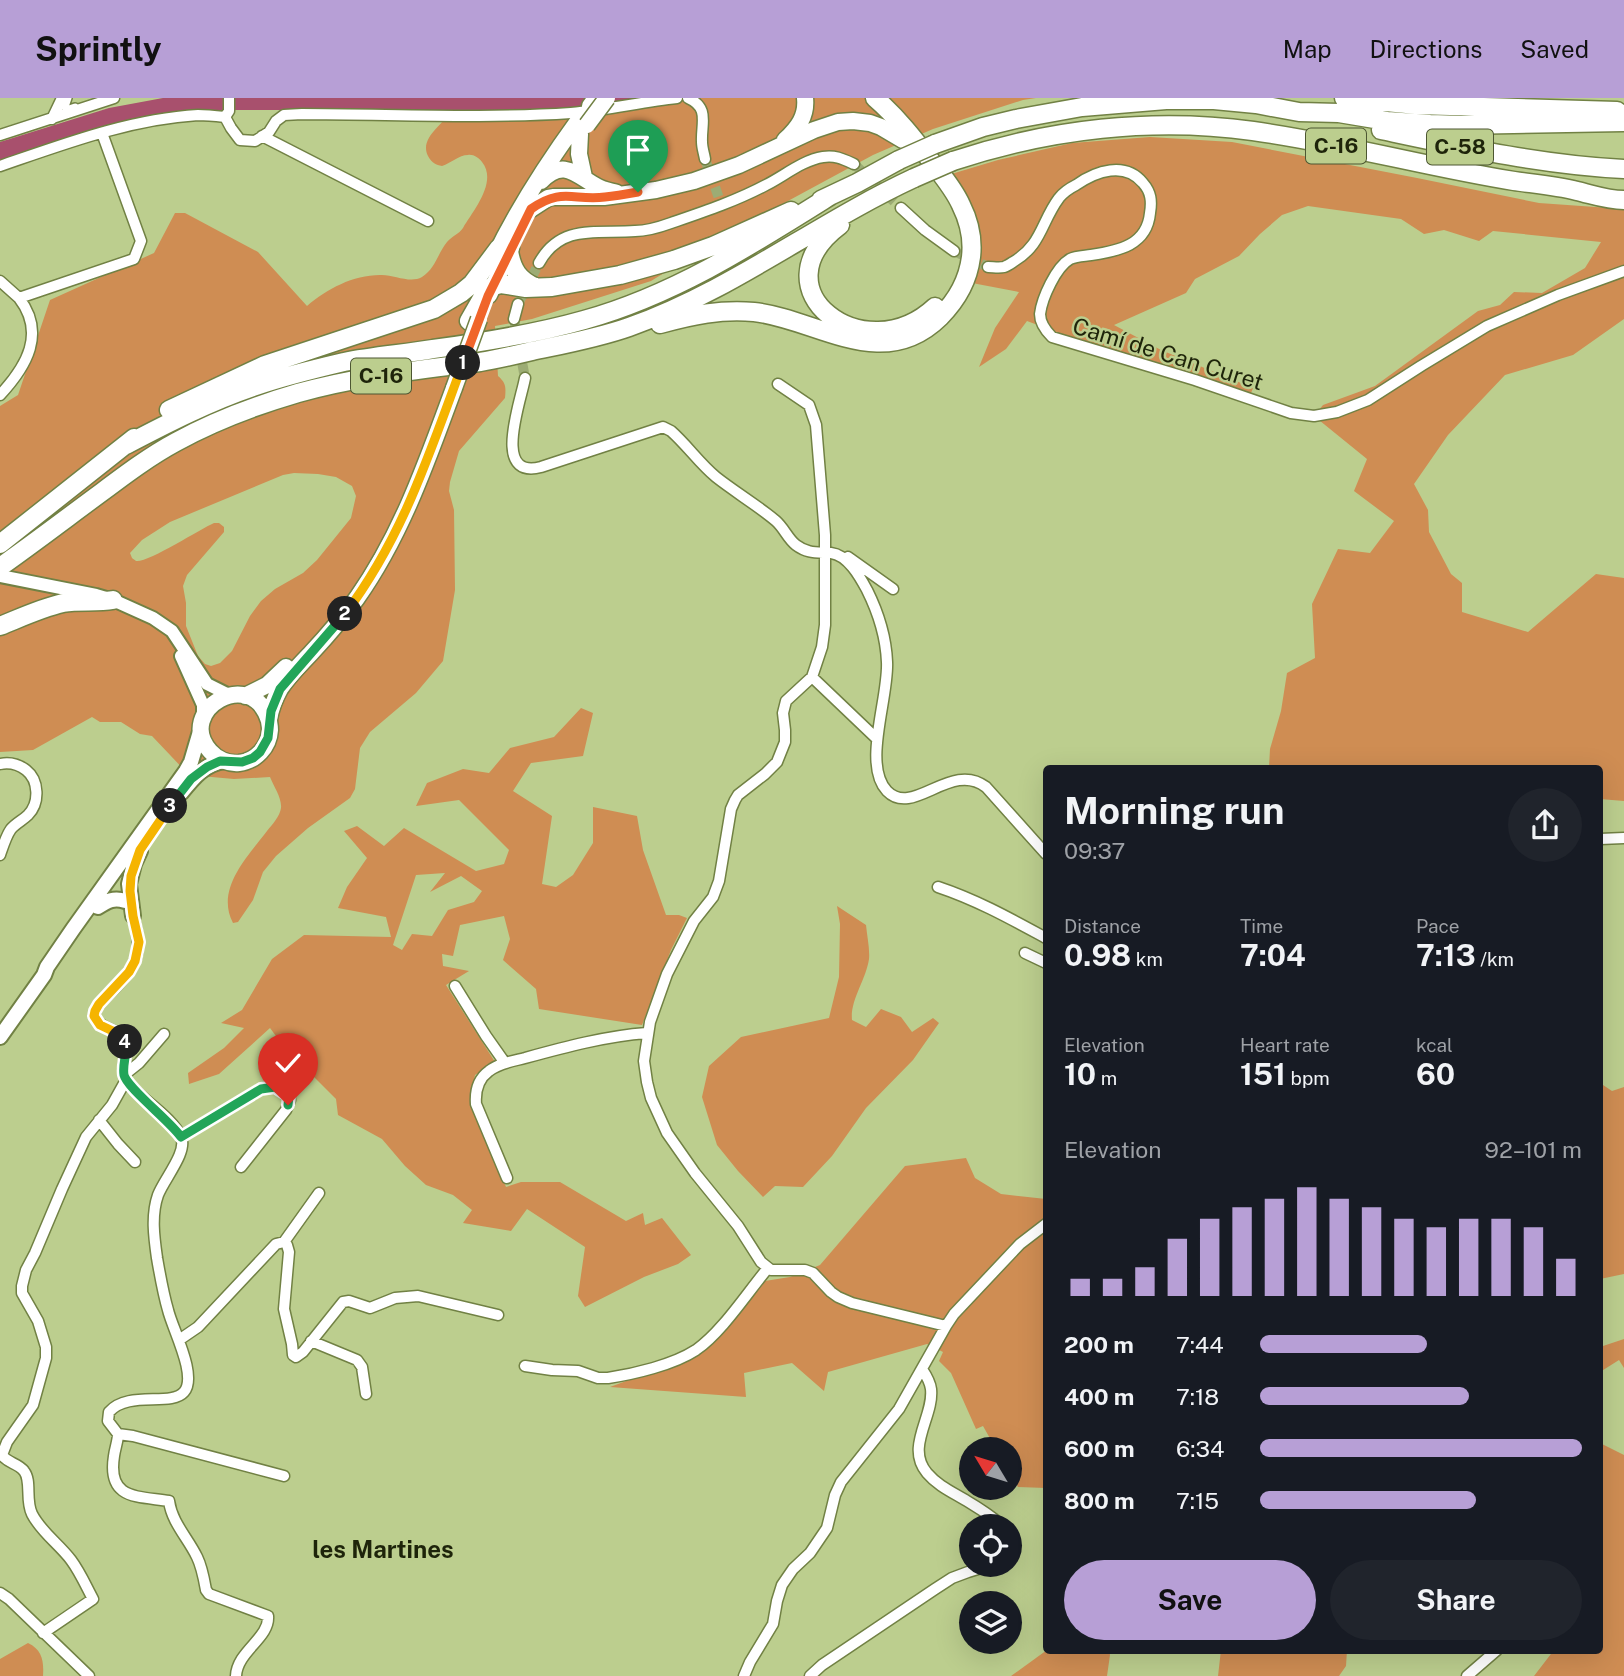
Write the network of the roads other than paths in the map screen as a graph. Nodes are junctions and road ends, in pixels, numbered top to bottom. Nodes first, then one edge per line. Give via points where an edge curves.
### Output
1 (62, 98) edge
2 (68, 98) edge
3 (102, 98) edge
4 (114, 98) edge
5 (229, 98) edge
6 (596, 98) edge
7 (607, 98) edge
8 (677, 98) edge
9 (688, 98) edge
10 (805, 98) edge
11 (859, 98) edge
12 (875, 98) edge
13 (1344, 98) edge
14 (1624, 111) edge
15 (1299, 112) junction
16 (227, 114) junction
17 (51, 119) junction
18 (1624, 122) edge
19 (582, 126) junction
20 (102, 134) junction
21 (0, 135) edge
22 (262, 136) junction
23 (902, 140) junction
24 (562, 143) junction
25 (769, 151) junction
26 (705, 159) tunnel mouth
27 (853, 164) tunnel mouth
28 (0, 166) edge
29 (1624, 169) edge
30 (554, 171) junction
31 (584, 177) junction
32 (915, 178) junction
33 (1624, 190) edge
34 (1577, 191) junction
35 (621, 194) junction
36 (573, 196) junction
37 (830, 196) junction
38 (1624, 200) edge
39 (528, 204) junction
40 (901, 208) tunnel mouth
41 (428, 221) dead end
42 (504, 250) junction
43 (954, 251) tunnel mouth
44 (539, 262) tunnel mouth
45 (988, 267) tunnel mouth
46 (1624, 271) edge
47 (0, 281) edge
48 (493, 286) junction
49 (536, 287) junction
50 (19, 298) junction
51 (517, 304) tunnel mouth
52 (514, 319) tunnel mouth
53 (474, 320) junction
54 (595, 337) junction
55 (525, 378) tunnel mouth
56 (778, 384) dead end
57 (449, 388) junction
58 (0, 395) edge
59 (126, 445) junction
60 (0, 544) edge
61 (824, 553) junction
62 (838, 555) junction
63 (0, 568) edge
64 (0, 576) edge
65 (893, 589) dead end
66 (113, 600) junction
67 (0, 626) edge
68 (178, 639) junction
69 (812, 677) junction
70 (237, 695) junction
71 (269, 722) junction
72 (202, 723) junction
73 (876, 738) junction
74 (225, 761) junction
75 (0, 764) edge
76 (1624, 838) edge
77 (1603, 839) edge
78 (140, 850) junction
79 (1043, 851) edge
80 (0, 855) edge
81 (120, 863) junction
82 (113, 886) junction
83 (938, 887) dead end
84 (125, 901) junction
85 (98, 907) junction
86 (133, 916) junction
87 (1043, 935) edge
88 (1025, 953) dead end
89 (1043, 962) edge
90 (44, 975) junction
91 (455, 986) dead end
92 (647, 1033) junction
93 (164, 1034) dead end
94 (0, 1037) edge
95 (505, 1063) junction
96 (125, 1077) junction
97 (99, 1120) junction
98 (181, 1137) junction
99 (135, 1162) dead end
100 (241, 1167) dead end
101 (507, 1178) dead end
102 (319, 1193) dead end
103 (1043, 1226) edge
104 (284, 1242) junction
105 (768, 1268) junction
106 (498, 1315) dead end
107 (946, 1326) junction
108 (179, 1340) junction
109 (312, 1341) junction
110 (525, 1366) dead end
111 (922, 1369) junction
112 (366, 1394) dead end
113 (118, 1434) junction
114 (284, 1476) dead end
115 (986, 1514) edge
116 (959, 1576) edge
117 (0, 1593) edge
118 (43, 1633) junction
119 (1492, 1654) edge
120 (89, 1676) edge
121 (236, 1676) edge
122 (744, 1676) edge
123 (810, 1676) edge
124 (1467, 1676) edge

1 - 17 street
2 - 3 street via 65,106 69,109
4 - 17 street
5 - 16 street
6 - 19 main road
7 - 19 main road, bridge
8 - 22 street via 616,109 535,114 284,115
9 - 26 street via 703,112
10 - 25 main road via 798,126
11 - 23 highway
12 - 54 highway via 946,180 969,226 971,258 963,285 936,321 906,338 874,343 762,313 725,311
13 - 14 highway
15 - 18 highway, C-16 via 1461,125
15 - 29 highway, C-58 via 1510,156
15 - 37 highway, C-16, bridge via 1214,100 1082,107 983,127 898,160
16 - 20 street via 172,118
16 - 22 street via 240,140 255,141
17 - 21 street
19 - 24 main road
19 - 30 main road
19 - 31 main road via 579,154
20 - 28 street
20 - 50 street via 141,241 134,259
22 - 41 street
23 - 25 main road via 870,123 846,121
23 - 32 highway via 955,216 961,245 958,268 939,303 909,324 875,331 839,323 823,311 812,292 809,271 816,251 846,221
24 - 30 main road
24 - 39 main road
25 - 35 main road via 694,181
27 - 44 street via 836,156 821,157 662,227 582,232 564,238
30 - 31 main road via 564,169
30 - 36 main road via 556,182
30 - 39 main road
31 - 35 main road
32 - 34 highway, C-16, bridge via 1001,146 1092,130 1170,125 1250,130
32 - 54 highway, C-16 via 703,295
33 - 34 highway
34 - 38 highway, C-16
35 - 36 main road
36 - 39 main road
37 - 49 highway via 674,260 620,275
37 - 59 highway, C-16 via 730,258 623,308 539,331 295,374 255,386
39 - 42 main road
40 - 43 street
42 - 48 main road
42 - 49 highway via 519,278
42 - 53 main road via 478,295
42 - 59 highway via 449,301 265,365 162,414
45 - 46 street, Camí de Can Curet via 1005,267 1021,258 1035,244 1060,197 1071,188 1100,172 1128,172 1149,190 1150,218 1145,232 1119,249 1069,260 1046,294 1040,316 1043,328 1052,337 1291,413 1314,416 1368,400 1487,326
47 - 50 street
48 - 49 highway
48 - 53 highway via 485,293
50 - 58 street via 30,316 32,342 22,367
51 - 52 street
53 - 57 main road, bridge
54 - 63 highway, C-16 via 483,361 343,382 230,417 134,468
55 - 61 street via 514,424 512,454 519,465 536,468 663,427 714,475 776,521 793,542 806,551
56 - 61 street via 809,405 814,414
57 - 70 main road via 402,504 364,573 331,620 278,676 267,685
57 - 71 main road via 423,472 393,539 338,624 280,689
59 - 60 highway, C-16
61 - 62 street
61 - 69 street via 825,625
62 - 65 street via 845,555
62 - 73 street via 867,592 885,646 886,681
64 - 66 street
66 - 67 highway via 60,604
66 - 68 street via 153,618
68 - 70 street via 207,684
68 - 72 street via 203,705
69 - 73 street
69 - 92 street via 786,701 785,742 777,762 735,800 713,897 694,921 667,974
70 - 71 main road via 259,704
70 - 72 main road via 214,702
71 - 74 main road via 268,738 257,755 242,762
72 - 74 main road via 207,747
72 - 81 main road via 186,771
73 - 79 street via 877,768 890,794 907,798 963,779 978,781
74 - 78 main road via 215,762 191,779
75 - 80 street via 14,763 29,772 37,790 32,810 9,832
76 - 77 street
78 - 82 main road
78 - 86 main road via 129,884
81 - 82 main road
81 - 90 main road
82 - 84 main road
82 - 85 main road
83 - 87 street via 985,904
84 - 85 main road via 115,899
84 - 86 main road
85 - 90 main road
86 - 96 street via 139,942 135,961 94,1016 125,1041
88 - 89 street
90 - 94 main road
91 - 95 street
92 - 95 street
92 - 105 street via 647,1082 667,1133
93 - 96 street
95 - 101 street via 486,1072 475,1097
96 - 97 street
96 - 98 street
97 - 99 street
97 - 118 street via 86,1137 23,1278 22,1293 38,1321 46,1358 33,1405 2,1455 26,1473 32,1515 70,1559 93,1599
98 - 100 street via 261,1089 282,1090 290,1100 286,1110
98 - 108 street via 183,1146 162,1187 154,1216 165,1297
102 - 104 street
103 - 107 street via 1020,1244
104 - 108 street via 276,1244 198,1327
104 - 109 street via 289,1252 284,1309 293,1354 299,1356
105 - 107 street via 805,1270 845,1300
105 - 110 street via 714,1334 694,1351 673,1360 608,1378
106 - 109 street via 418,1296 395,1298 370,1308 349,1301 343,1302
107 - 111 street
108 - 113 street via 188,1377 185,1391 176,1397 117,1404 108,1421
109 - 112 street via 357,1360
111 - 115 street via 931,1395 918,1449 922,1466 938,1484
111 - 122 street via 892,1420 842,1482 827,1528 787,1577 773,1624
113 - 114 street
113 - 121 street via 113,1467 118,1488 169,1501 181,1534 199,1560 209,1594 268,1616 268,1626 240,1661
116 - 123 street
117 - 118 street
118 - 120 street
119 - 124 street

